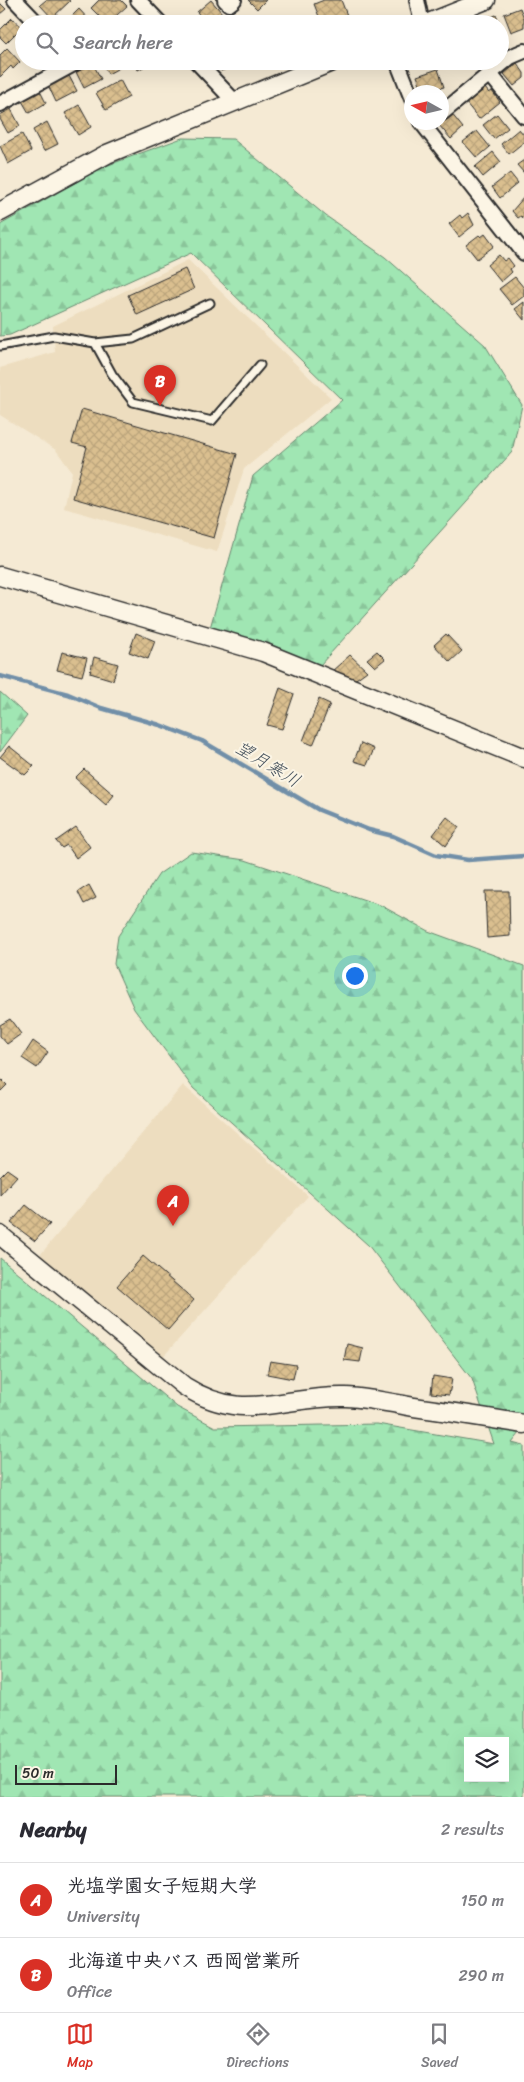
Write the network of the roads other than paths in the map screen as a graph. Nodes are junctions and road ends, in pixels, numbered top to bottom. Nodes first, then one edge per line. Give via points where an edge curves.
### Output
1 (15, 0) edge
2 (138, 0) edge
3 (225, 0) edge
4 (234, 0) edge
5 (417, 0) edge
6 (486, 0) edge
7 (29, 15) edge
8 (150, 15) edge
9 (420, 15) edge
10 (448, 15) edge
11 (524, 51) edge
12 (509, 57) edge
13 (61, 70) edge
14 (205, 70) edge
15 (312, 70) edge
16 (401, 70) edge
17 (494, 70) edge
18 (490, 74) junction
19 (407, 85) edge
20 (234, 101) junction
21 (0, 103) edge
22 (449, 107) edge
23 (524, 116) edge
24 (430, 130) edge
25 (0, 212) edge
26 (524, 253) edge
27 (210, 303) dead end
28 (94, 343) junction
29 (0, 346) edge
30 (260, 365) dead end
31 (0, 576) edge
32 (524, 758) edge
33 (0, 1235) edge
34 (524, 1424) edge

1 - 7 street
2 - 8 street
3 - 4 street via 229,4
5 - 9 street
6 - 10 street
11 - 12 street
13 - 21 street
14 - 20 street
15 - 20 street
16 - 19 street
17 - 18 street
18 - 22 street
18 - 23 street
20 - 25 street via 107,154
24 - 26 street
27 - 28 lane via 133,339
28 - 29 lane via 54,336
28 - 30 lane via 133,402 212,421
31 - 32 street via 262,652
33 - 34 street via 204,1399 235,1407 253,1407 314,1398 356,1398

